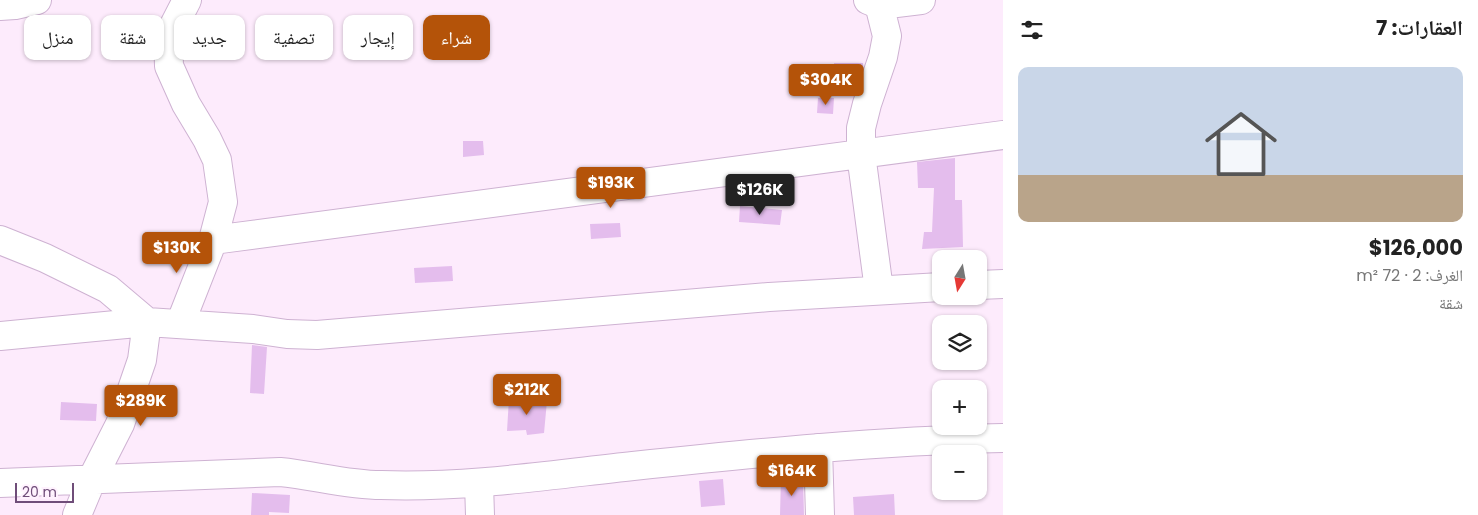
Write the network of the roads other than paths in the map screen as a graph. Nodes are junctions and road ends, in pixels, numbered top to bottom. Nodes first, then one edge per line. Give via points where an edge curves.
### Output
1 (37, 0) edge
2 (187, 0) edge
3 (921, 0) edge
4 (875, 2) edge
5 (0, 6) edge
6 (1003, 136) edge
7 (861, 154) junction
8 (0, 240) edge
9 (213, 240) junction
10 (1003, 284) edge
11 (988, 285) edge
12 (932, 287) edge
13 (879, 290) junction
14 (147, 322) junction
15 (180, 324) junction
16 (0, 336) edge
17 (1003, 438) edge
18 (818, 448) junction
19 (92, 479) junction
20 (0, 483) edge
21 (479, 483) junction
22 (77, 515) edge
23 (480, 515) edge
24 (820, 515) edge

1 - 5 street
2 - 9 street via 168,37 169,66 217,160 223,202
3 - 4 street
4 - 7 street via 886,36 861,128
6 - 7 street
7 - 9 street
7 - 13 street
8 - 14 street via 108,289
9 - 15 street
10 - 11 street
12 - 13 street
13 - 15 street via 317,335
14 - 15 street
14 - 16 street
14 - 19 street via 142,360 120,424
17 - 18 street
18 - 21 street
18 - 24 street
19 - 20 street
19 - 21 street via 280,472 378,485
19 - 22 street
21 - 23 street

